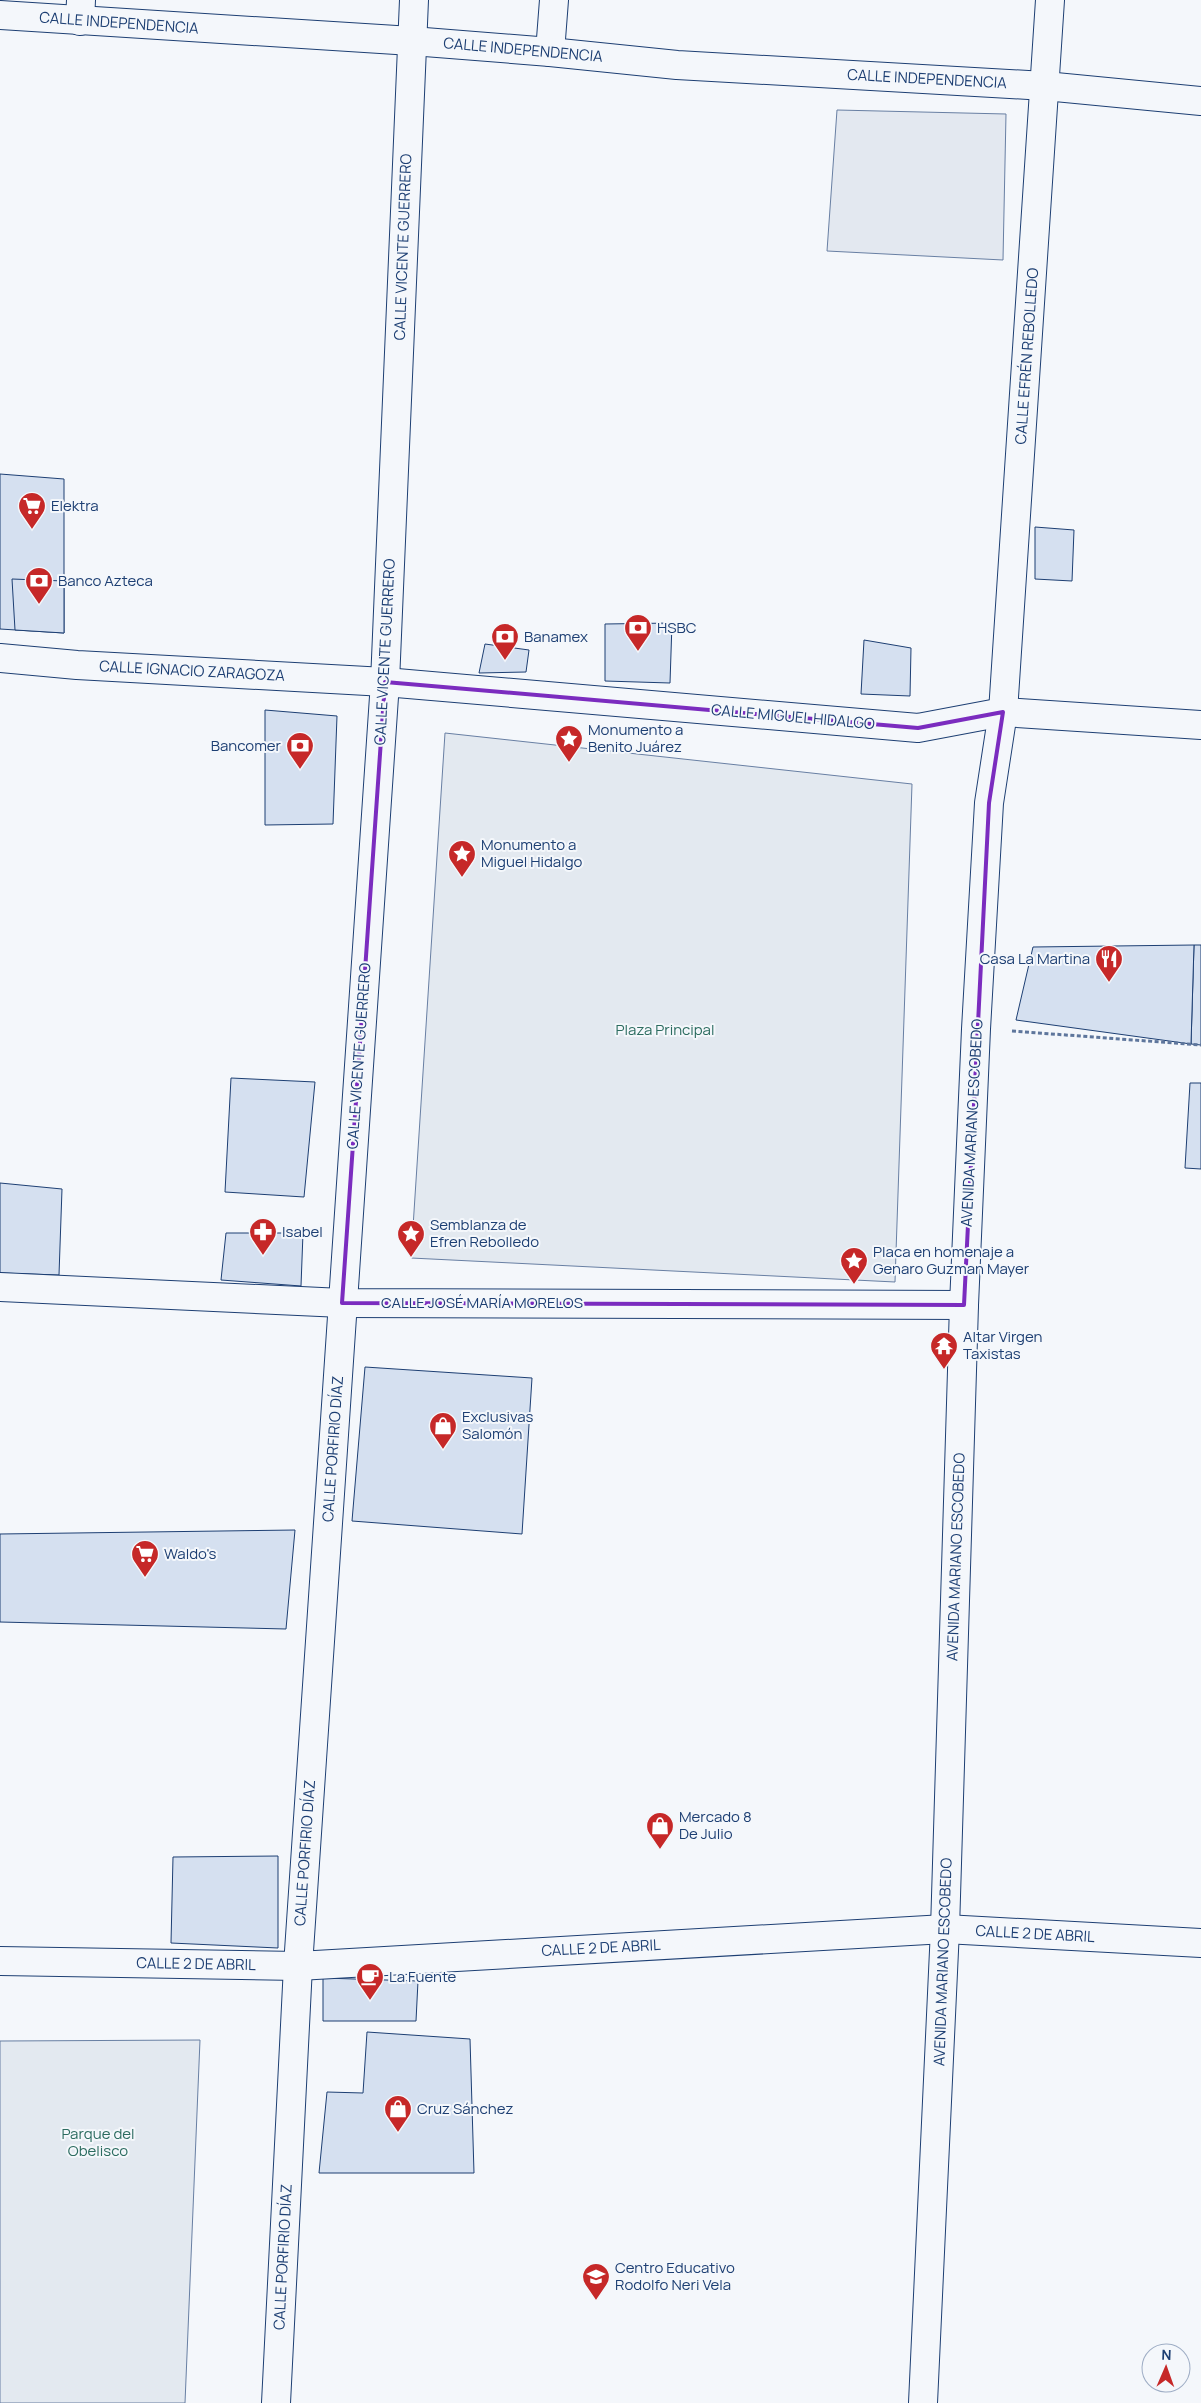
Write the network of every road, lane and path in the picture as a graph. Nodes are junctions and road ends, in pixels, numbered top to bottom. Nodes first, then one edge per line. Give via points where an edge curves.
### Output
1 (414, 0) edge
2 (554, 0) edge
3 (1050, 0) edge
4 (80, 11) edge
5 (0, 15) edge
6 (412, 41) junction
7 (550, 52) junction
8 (1045, 86) junction
9 (1201, 102) edge
10 (0, 658) edge
11 (385, 682) junction
12 (1003, 712) junction
13 (1201, 725) edge
14 (976, 1029) junction
15 (1201, 1045) edge
16 (0, 1287) edge
17 (342, 1303) junction
18 (964, 1305) junction
19 (945, 1929) junction
20 (1201, 1943) edge
21 (0, 1960) edge
22 (298, 1966) junction
23 (276, 2403) edge
24 (924, 2403) edge

1 - 6 street, CALLE VICENTE GUERRERO
2 - 7 street
3 - 8 street, CALLE EFRÉN REBOLLEDO
4 - 5 street, CALLE INDEPENDENCIA
4 - 6 street, CALLE INDEPENDENCIA
6 - 7 street, CALLE INDEPENDENCIA
6 - 11 street, CALLE VICENTE GUERRERO
7 - 8 street, CALLE INDEPENDENCIA via 677,65
8 - 9 street, CALLE INDEPENDENCIA
8 - 12 street, CALLE EFRÉN REBOLLEDO
10 - 11 street, CALLE IGNACIO ZARAGOZA via 87,666
11 - 12 street, CALLE MIGUEL HIDALGO via 918,728
11 - 17 street, CALLE VICENTE GUERRERO
12 - 13 street, CALLE MIGUEL HIDALGO
12 - 14 street, AVENIDA MARIANO ESCOBEDO via 989,803
14 - 15 path
14 - 18 street, AVENIDA MARIANO ESCOBEDO
16 - 17 street, CALLE JOSÉ MARÍA MORELOS
17 - 18 street, CALLE JOSÉ MARÍA MORELOS
17 - 22 street, CALLE PORFIRIO DÍAZ
18 - 19 street, AVENIDA MARIANO ESCOBEDO
19 - 20 street, CALLE 2 DE ABRIL
19 - 22 street, CALLE 2 DE ABRIL
19 - 24 street, AVENIDA MARIANO ESCOBEDO
21 - 22 street, CALLE 2 DE ABRIL
22 - 23 street, CALLE PORFIRIO DÍAZ

